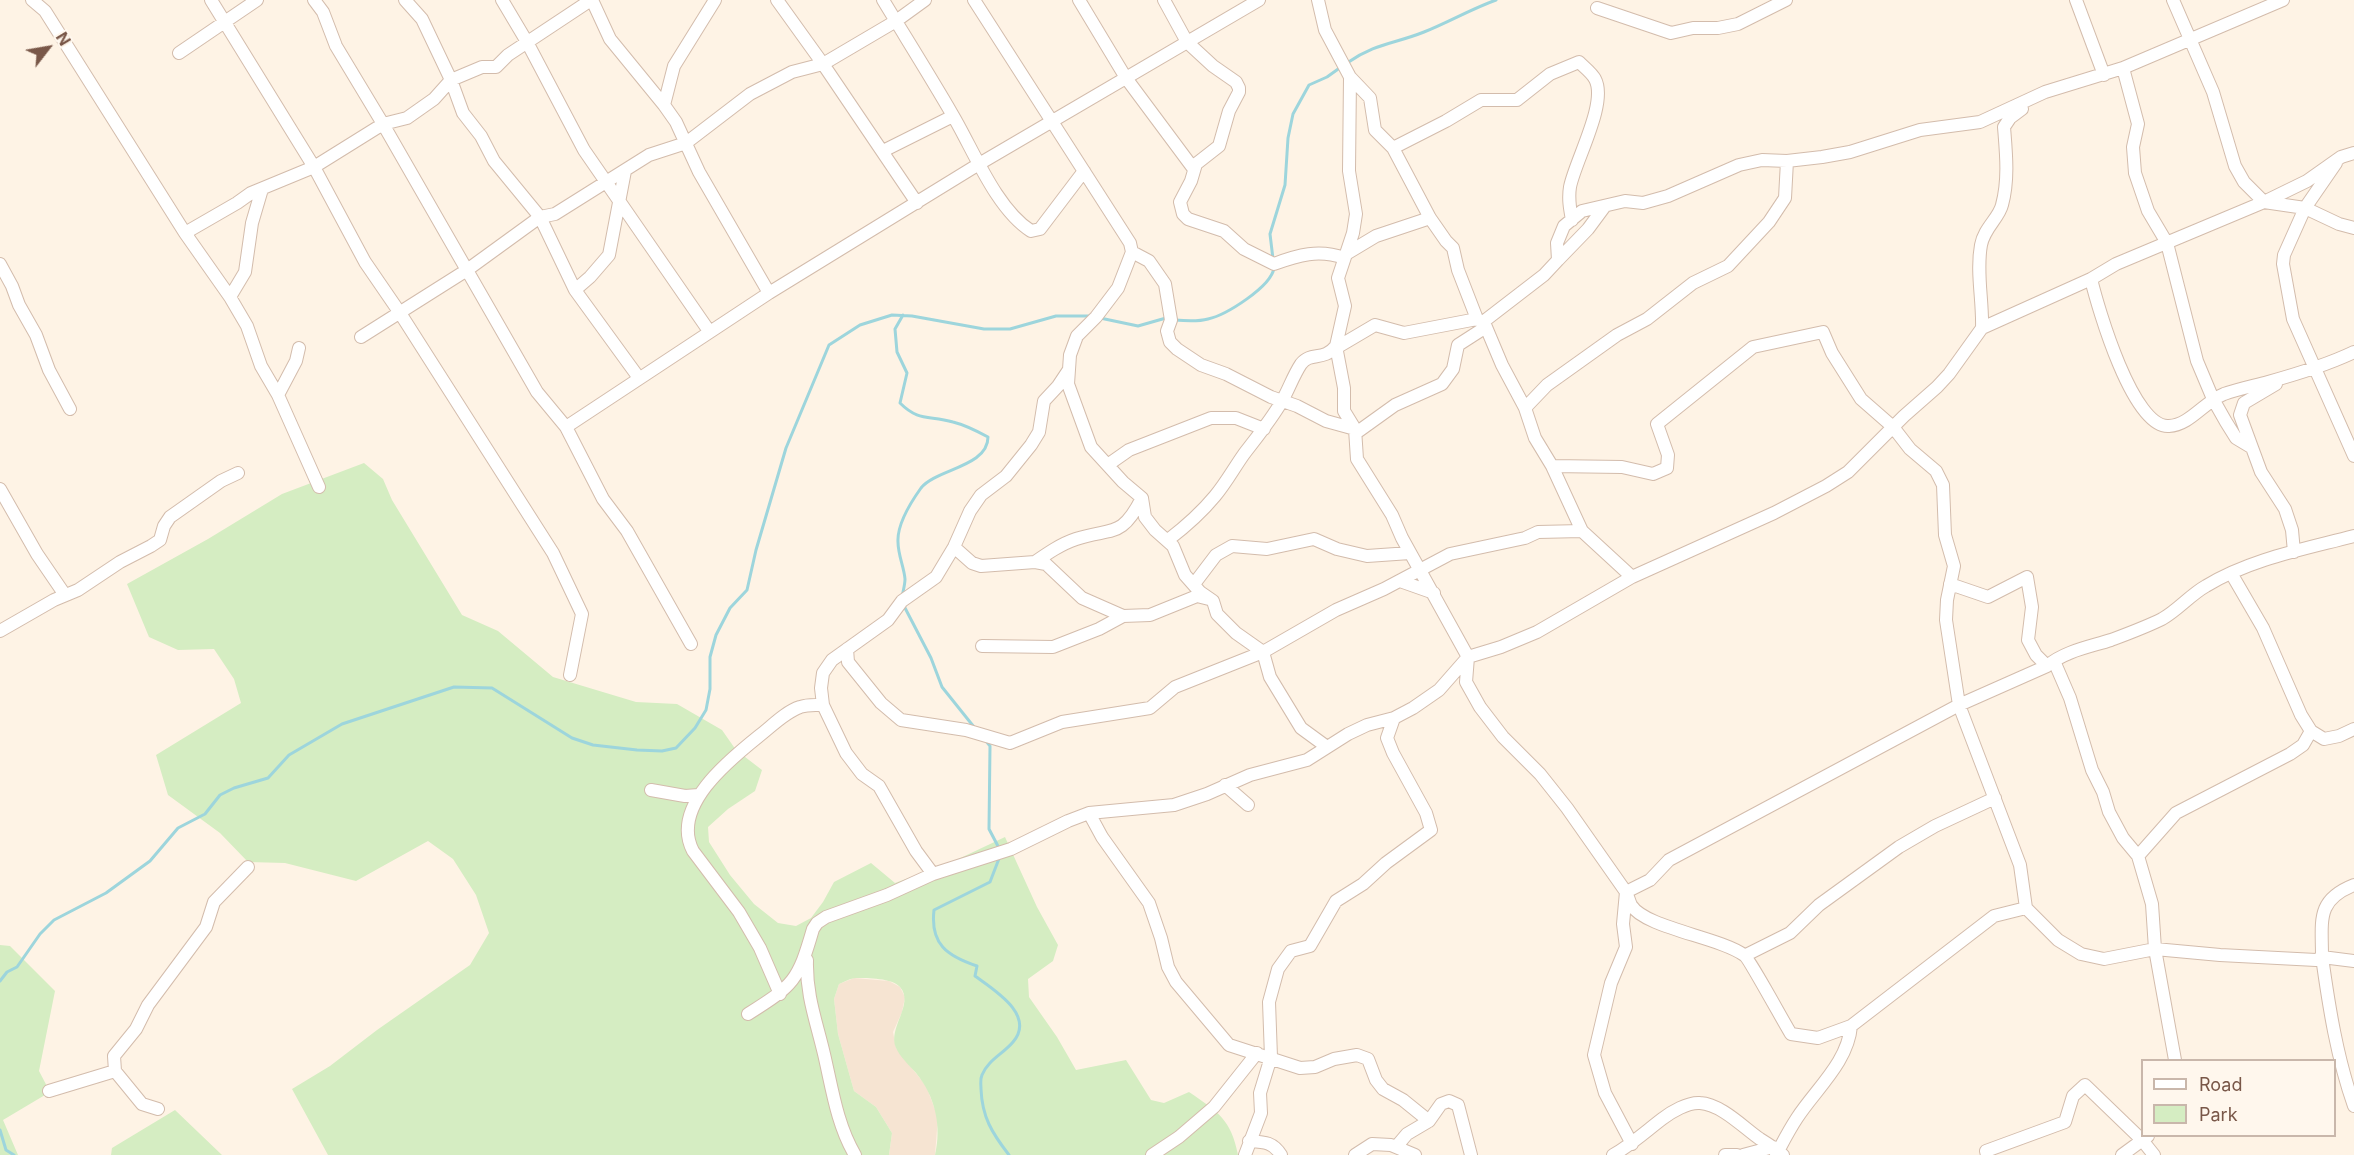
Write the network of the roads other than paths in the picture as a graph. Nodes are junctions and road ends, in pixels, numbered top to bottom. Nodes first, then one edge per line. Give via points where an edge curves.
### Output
1 (32, 0) edge
2 (211, 0) edge
3 (257, 0) edge
4 (314, 0) edge
5 (405, 0) edge
6 (502, 0) edge
7 (592, 0) edge
8 (715, 0) edge
9 (777, 0) edge
10 (883, 0) edge
11 (924, 0) edge
12 (974, 0) edge
13 (1079, 0) edge
14 (1164, 0) edge
15 (1258, 0) edge
16 (1318, 0) edge
17 (1786, 0) edge
18 (2076, 0) edge
19 (2173, 0) edge
20 (2283, 0) edge
21 (1597, 8) dead end
22 (896, 21) junction
23 (225, 23) junction
24 (2189, 38) junction
25 (527, 42) junction
26 (1187, 42) junction
27 (179, 53) dead end
28 (824, 64) junction
29 (2123, 68) junction
30 (2104, 75) junction
31 (1350, 77) junction
32 (1126, 78) junction
33 (451, 80) junction
34 (2032, 100) junction
35 (664, 105) junction
36 (953, 116) junction
37 (1053, 120) junction
38 (383, 124) junction
39 (686, 143) junction
40 (1393, 148) junction
41 (883, 151) junction
42 (2354, 153) edge
43 (2341, 158) junction
44 (1787, 161) junction
45 (979, 164) junction
46 (314, 167) junction
47 (1193, 168) junction
48 (625, 171) junction
49 (1084, 171) junction
50 (604, 183) junction
51 (262, 189) junction
52 (618, 202) junction
53 (2264, 202) junction
54 (916, 203) junction
55 (1605, 206) junction
56 (2306, 208) junction
57 (540, 217) junction
58 (1430, 218) junction
59 (1572, 220) junction
60 (2354, 228) edge
61 (184, 233) junction
62 (2167, 243) junction
63 (1132, 252) junction
64 (1345, 256) junction
65 (1558, 260) junction
66 (0, 264) edge
67 (467, 270) junction
68 (2091, 279) junction
69 (574, 290) junction
70 (769, 293) junction
71 (230, 297) junction
72 (400, 313) junction
73 (1482, 323) junction
74 (1983, 328) junction
75 (709, 331) junction
76 (361, 338) dead end
77 (1336, 347) junction
78 (299, 348) dead end
79 (2354, 352) edge
80 (1070, 367) junction
81 (2316, 367) junction
82 (2289, 376) junction
83 (639, 378) junction
84 (278, 395) junction
85 (2213, 399) junction
86 (1282, 401) junction
87 (1525, 408) junction
88 (70, 409) dead end
89 (566, 428) junction
90 (1893, 428) junction
91 (1264, 429) junction
92 (1356, 431) junction
93 (2251, 447) junction
94 (2354, 456) edge
95 (1109, 464) junction
96 (1552, 466) junction
97 (238, 473) dead end
98 (319, 487) dead end
99 (0, 489) edge
100 (1142, 498) junction
101 (1582, 531) junction
102 (2354, 536) edge
103 (1168, 540) junction
104 (954, 547) junction
105 (2294, 552) junction
106 (1410, 553) junction
107 (1035, 562) junction
108 (1421, 570) junction
109 (2231, 573) junction
110 (1632, 577) junction
111 (1401, 581) junction
112 (1194, 584) junction
113 (1950, 584) junction
114 (1434, 593) junction
115 (65, 595) junction
116 (1213, 600) junction
117 (1122, 616) junction
118 (0, 631) edge
119 (691, 644) dead end
120 (982, 646) dead end
121 (847, 649) junction
122 (1263, 652) junction
123 (1468, 657) junction
124 (2051, 664) junction
125 (570, 675) dead end
126 (823, 705) junction
127 (1959, 705) junction
128 (1394, 718) junction
129 (2354, 729) edge
130 (2311, 731) junction
131 (1327, 747) junction
132 (1225, 785) junction
133 (651, 790) dead end
134 (699, 795) junction
135 (1995, 798) junction
136 (1248, 805) dead end
137 (1089, 813) junction
138 (2138, 856) junction
139 (248, 867) dead end
140 (933, 874) junction
141 (2354, 885) edge
142 (1626, 892) junction
143 (2026, 908) junction
144 (2155, 949) junction
145 (807, 951) junction
146 (1746, 955) junction
147 (2322, 957) junction
148 (2354, 961) edge
149 (780, 994) junction
150 (748, 1014) dead end
151 (1851, 1026) junction
152 (1257, 1053) junction
153 (1270, 1057) junction
154 (2175, 1059) edge
155 (116, 1071) junction
156 (49, 1091) dead end
157 (2354, 1106) edge
158 (158, 1109) dead end
159 (1429, 1121) junction
160 (2141, 1134) edge
161 (2145, 1138) edge
162 (1249, 1141) junction
163 (1396, 1147) junction
164 (1632, 1148) edge
165 (1778, 1152) edge
166 (855, 1155) edge
167 (1152, 1155) edge
168 (1245, 1155) edge
169 (1281, 1155) edge
170 (1355, 1155) edge
171 (1415, 1155) edge
172 (1471, 1155) edge
173 (1613, 1155) edge
174 (1725, 1155) edge
175 (1737, 1155) edge
176 (1743, 1155) edge
177 (1987, 1155) edge
178 (2122, 1155) edge
179 (2154, 1155) edge

1 - 61 street via 45,11
2 - 23 street
3 - 23 street
4 - 38 street via 336,46
5 - 33 street via 423,19
6 - 25 street
7 - 25 street
7 - 35 street via 610,39
8 - 35 street via 674,66
9 - 28 street
10 - 22 street
11 - 22 street
12 - 37 street
13 - 32 street
14 - 26 street
15 - 26 street
16 - 31 street via 1325,30
17 - 21 street via 1738,24 1671,33
18 - 30 street
19 - 24 street
20 - 24 street
22 - 28 street
22 - 36 street
23 - 27 street
23 - 46 street
24 - 29 street
24 - 53 street via 2212,92 2235,166 2244,182
25 - 33 street via 495,67 482,66
25 - 50 street
26 - 32 street
26 - 47 street via 1239,88 1219,146
28 - 39 street via 792,72 750,94
28 - 41 street
29 - 30 street
29 - 62 street via 2138,124 2133,147 2135,173 2148,211
30 - 34 street via 2062,86
31 - 40 street via 1370,98 1375,130
31 - 64 street via 1349,171 1356,214
32 - 37 street
32 - 47 street
33 - 38 street via 434,99 407,118
33 - 57 street via 462,113 481,136 494,161
34 - 44 street via 1980,122 1920,130 1850,152
34 - 74 street via 2010,117 2004,127 2002,207 1981,242
35 - 39 street
36 - 41 street
36 - 45 street
37 - 45 street
37 - 49 street
38 - 46 street
38 - 67 street
39 - 48 street via 650,155
39 - 70 street
40 - 58 street
40 - 59 street via 1481,100 1517,100 1550,74 1579,62 1595,79 1598,97 1570,187
41 - 54 street
42 - 43 street
43 - 53 street via 2307,181
43 - 56 street
44 - 55 street via 1762,160 1739,165 1668,196
44 - 87 street via 1785,198 1769,222 1728,266 1693,283 1647,319 1617,335 1547,385
45 - 49 street via 998,196 1021,225 1031,231 1040,229
45 - 54 street
46 - 51 street
46 - 72 street via 365,262
47 - 64 street via 1191,182 1180,202 1188,219 1224,231 1244,249 1274,264 1325,252
48 - 50 street
48 - 52 street
49 - 63 street
50 - 52 street
50 - 57 street via 555,214
51 - 61 street
51 - 71 street via 245,272
52 - 69 street via 609,255
52 - 75 street
53 - 56 street
53 - 62 street
54 - 70 street
55 - 59 street via 1582,212
55 - 65 street
56 - 60 street
56 - 81 street via 2283,264 2293,319
57 - 67 street
57 - 69 street
58 - 64 street via 1376,236
58 - 73 street via 1453,248 1458,270
59 - 65 street via 1564,226 1557,243
61 - 71 street
62 - 68 street
62 - 85 street via 2197,361
63 - 80 street via 1118,288 1077,336
63 - 86 street via 1149,261 1165,284 1170,342 1201,365
64 - 77 street via 1338,278 1345,306
65 - 73 street
66 - 88 street
67 - 72 street
67 - 89 street via 537,392
68 - 74 street
68 - 85 street via 2098,310 2127,383 2152,421 2167,427 2182,423
69 - 83 street
70 - 75 street
71 - 84 street
72 - 76 street
72 - 125 street via 538,527 578,605 582,614
73 - 77 street via 1404,333 1375,325
73 - 87 street
73 - 92 street via 1458,345 1453,369 1442,384 1395,405
74 - 90 street via 1949,375
75 - 83 street
77 - 86 street via 1328,354 1303,361
77 - 92 street via 1344,411
78 - 84 street via 297,361
79 - 81 street
80 - 95 street via 1068,384 1087,441
80 - 104 street via 1044,401 1039,432 1031,445 1006,476 981,495
81 - 82 street
81 - 94 street
82 - 85 street
82 - 93 street via 2244,402 2240,415
83 - 89 street
84 - 98 street
85 - 93 street via 2236,438
86 - 91 street
86 - 92 street
87 - 96 street
89 - 119 street via 603,499 627,531
90 - 96 street via 1861,399 1832,354 1823,332 1753,347 1657,424 1668,455 1667,468 1653,474 1622,467
90 - 110 street via 1858,464 1826,486
90 - 113 street via 1936,471 1943,485 1945,535 1954,566
91 - 95 street via 1236,418 1211,418 1129,450
91 - 103 street via 1216,495
92 - 106 street via 1357,459
93 - 105 street via 2285,509
95 - 100 street
96 - 101 street
97 - 115 street via 170,517 160,540
99 - 115 street
100 - 103 street via 1145,517
100 - 107 street via 1122,527 1077,538
101 - 108 street via 1538,532 1512,542 1465,549
101 - 110 street
102 - 105 street
103 - 112 street via 1185,575
104 - 107 street via 981,566
104 - 121 street via 936,577 902,601 888,620
105 - 109 street
106 - 108 street
106 - 112 street via 1367,556 1314,539 1267,549 1232,546 1216,555
107 - 117 street via 1046,564 1082,598
108 - 111 street
108 - 114 street
109 - 124 street via 2205,586 2162,618
109 - 130 street via 2263,628
110 - 123 street via 1537,632
111 - 114 street
111 - 122 street via 1336,610
112 - 116 street
113 - 124 street via 1988,597 2027,577 2032,607 2028,640 2036,655
113 - 127 street via 1946,620
114 - 123 street
115 - 118 street
116 - 117 street via 1197,596 1150,615
116 - 122 street via 1217,614
117 - 120 street via 1053,647
121 - 122 street via 848,662 881,703 901,720 966,730 1010,743 1062,722 1150,708 1175,687
121 - 126 street via 823,673
122 - 131 street via 1270,677 1301,728
123 - 128 street via 1439,690
123 - 142 street via 1466,682 1480,707 1567,808
124 - 127 street
124 - 138 street via 2070,698 2109,812
126 - 134 street via 802,706 782,717 723,767
126 - 140 street via 846,753 862,774 884,792 905,833
127 - 135 street
127 - 142 street via 1669,861 1650,880
128 - 131 street via 1367,725
128 - 153 street via 1387,738 1431,830 1336,902 1311,946 1291,951 1278,969 1269,1002
129 - 130 street via 2324,740
130 - 138 street via 2303,745 2290,754 2176,813
131 - 132 street via 1307,760
132 - 136 street
132 - 137 street via 1174,804
133 - 134 street
134 - 149 street via 687,828 688,842 760,948
135 - 143 street via 2020,865
135 - 146 street via 1899,847 1819,904 1790,933
137 - 140 street via 1011,849
137 - 152 street via 1149,903 1176,982 1229,1045
138 - 144 street via 2152,904
139 - 155 street via 214,902 206,927 114,1056
140 - 145 street via 826,916 813,929
141 - 147 street via 2331,896 2324,907
142 - 146 street via 1642,916
142 - 164 street via 1626,947 1611,983 1594,1055 1605,1093
143 - 144 street via 2058,940 2080,954 2104,959
143 - 151 street via 1994,916
144 - 147 street via 2316,960
144 - 154 street
145 - 149 street via 798,974
145 - 166 street via 806,983 815,1024 840,1120
146 - 151 street via 1791,1034 1818,1038
147 - 148 street
147 - 157 street via 2344,1080
149 - 150 street
151 - 165 street via 1850,1041
152 - 153 street
152 - 167 street via 1214,1107
153 - 159 street via 1300,1068 1357,1055 1368,1059 1383,1089
153 - 162 street via 1260,1093 1261,1113
155 - 156 street
155 - 158 street via 142,1104
159 - 163 street via 1407,1134
159 - 172 street via 1441,1104 1449,1101 1458,1105
160 - 177 street via 2085,1085 2073,1096 2065,1122 1986,1151
161 - 178 street
161 - 179 street
162 - 168 street
162 - 169 street via 1268,1142
163 - 170 street via 1372,1144
163 - 171 street
164 - 165 street via 1664,1118 1701,1102 1744,1125
164 - 173 street
165 - 176 street
174 - 175 street

